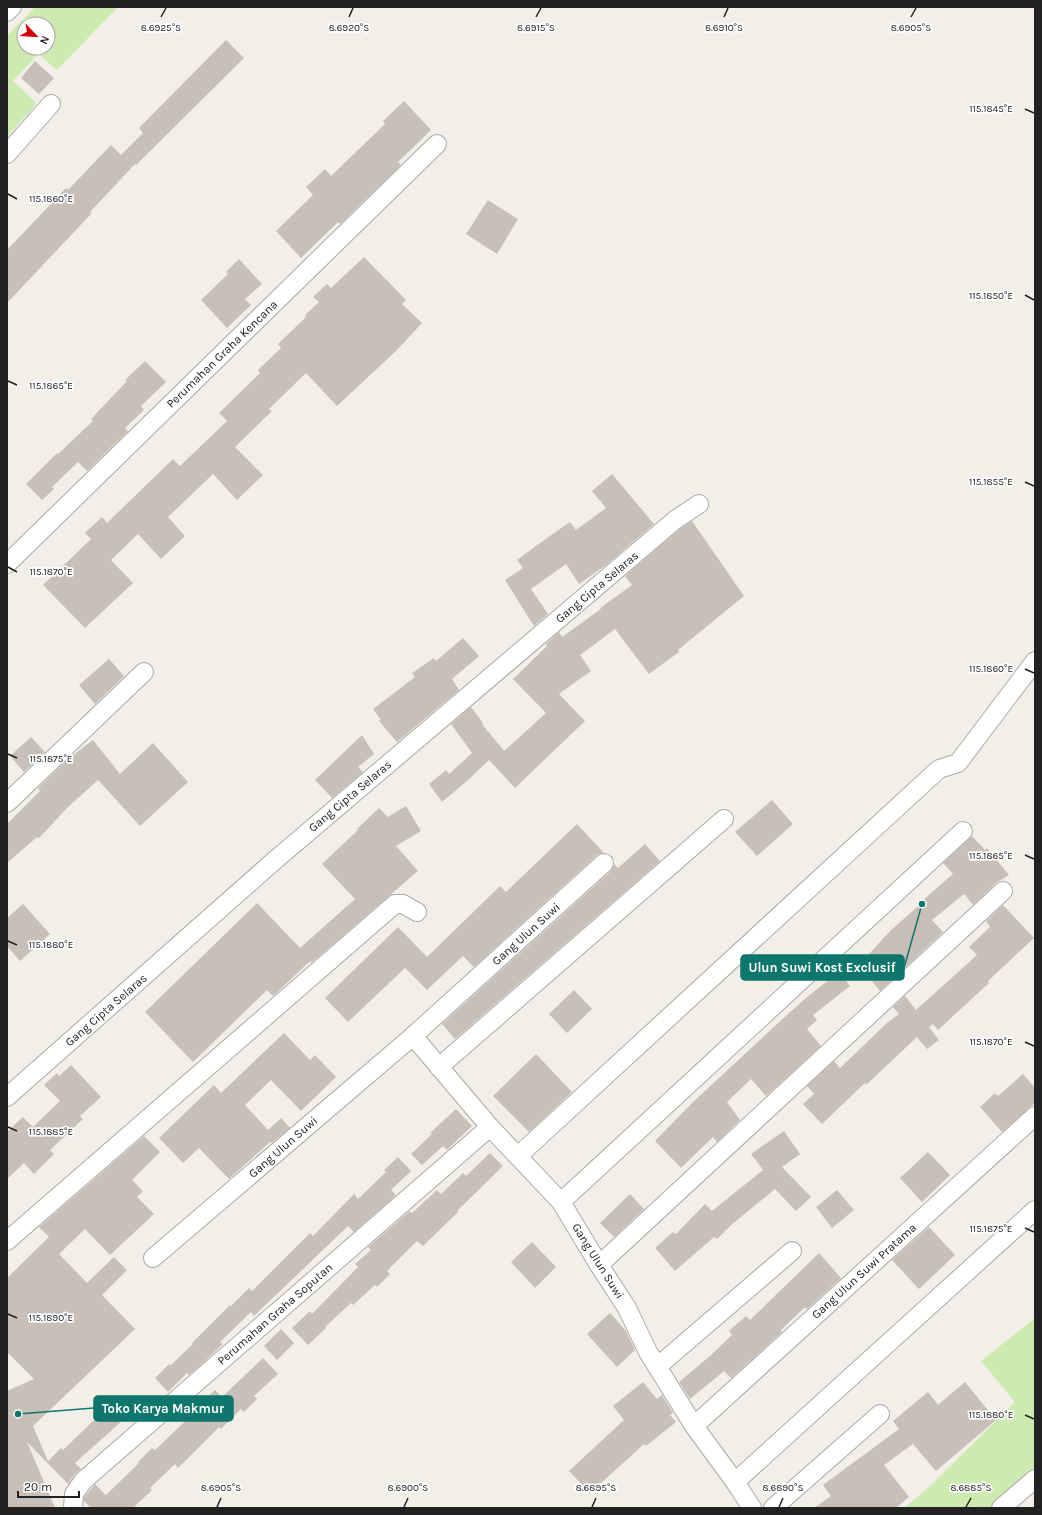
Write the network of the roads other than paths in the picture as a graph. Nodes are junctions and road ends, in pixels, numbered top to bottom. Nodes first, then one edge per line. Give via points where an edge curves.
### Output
1 (12, 7) edge
2 (7, 12) edge
3 (51, 104) dead end
4 (437, 144) dead end
5 (7, 154) edge
6 (699, 504) dead end
7 (7, 564) edge
8 (1035, 661) edge
9 (144, 672) dead end
10 (7, 803) edge
11 (724, 819) dead end
12 (963, 831) dead end
13 (604, 863) dead end
14 (1002, 891) dead end
15 (417, 912) dead end
16 (413, 1036) junction
17 (439, 1067) junction
18 (7, 1097) edge
19 (1035, 1116) edge
20 (490, 1127) junction
21 (518, 1156) junction
22 (561, 1202) junction
23 (1035, 1210) edge
24 (7, 1241) edge
25 (792, 1251) dead end
26 (153, 1258) dead end
27 (599, 1265) junction
28 (657, 1367) junction
29 (880, 1414) dead end
30 (694, 1426) junction
31 (1035, 1479) edge
32 (735, 1482) junction
33 (73, 1508) edge
34 (752, 1508) edge
35 (773, 1508) edge
36 (1001, 1508) edge

1 - 2 street
3 - 5 street
4 - 7 street, Perumahan Graha Kencana
6 - 18 street, Gang Cipta Selaras via 675,520 274,861
8 - 21 street via 958,763 939,769
9 - 10 street
11 - 17 street
12 - 22 street
13 - 16 street, Gang Ulun Suwi
14 - 27 street
15 - 24 street via 403,904 395,904
16 - 17 street, Gang Ulun Suwi
16 - 26 street, Gang Ulun Suwi
17 - 20 street, Gang Ulun Suwi
19 - 30 street, Gang Ulun Suwi Pratama
20 - 21 street, Gang Ulun Suwi
20 - 33 street, Perumahan Graha Soputan via 83,1481 74,1494
21 - 22 street, Gang Ulun Suwi
22 - 27 street, Gang Ulun Suwi
23 - 32 street
25 - 28 street
27 - 28 street, Gang Ulun Suwi via 627,1308
28 - 30 street, Gang Ulun Suwi
29 - 35 street
30 - 32 street, Gang Ulun Suwi
31 - 36 street
32 - 34 street, Gang Ulun Suwi

